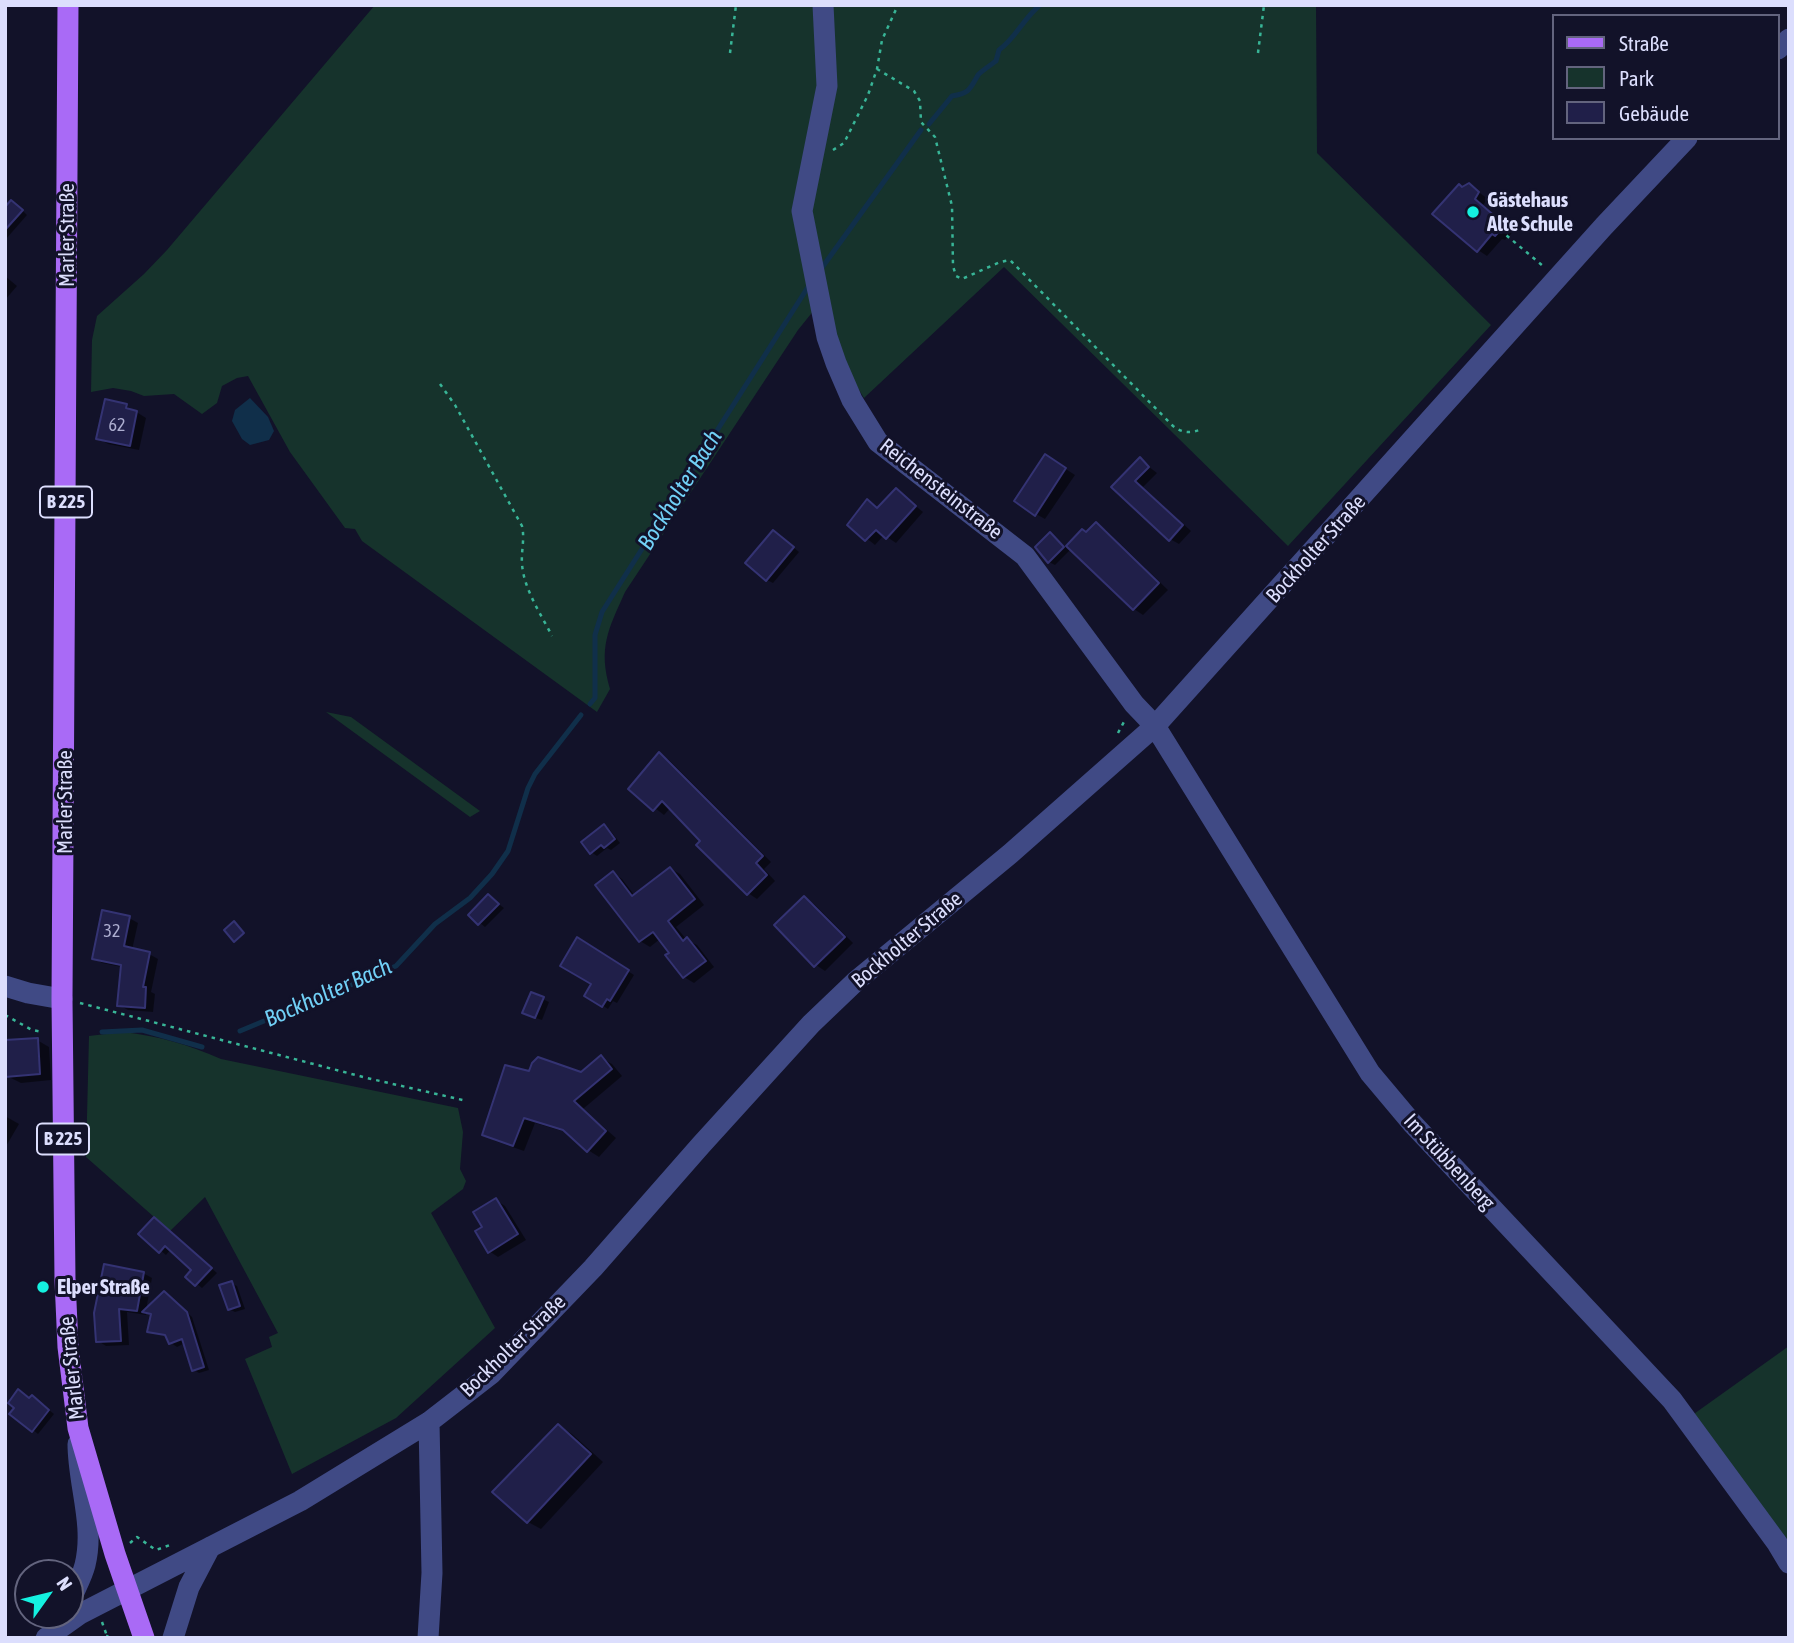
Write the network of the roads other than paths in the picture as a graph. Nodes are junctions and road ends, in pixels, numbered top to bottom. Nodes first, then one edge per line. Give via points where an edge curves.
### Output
1 (68, 5) edge
2 (823, 5) edge
3 (1685, 140) edge
4 (1155, 726) junction
5 (5, 986) edge
6 (62, 999) junction
7 (429, 1422) junction
8 (78, 1428) junction
9 (210, 1547) junction
10 (1789, 1563) edge
11 (84, 1566) edge
12 (127, 1590) junction
13 (45, 1638) edge
14 (144, 1638) edge
15 (173, 1638) edge
16 (428, 1638) edge

1 - 6 main road, Marler Straße / B 225
2 - 4 street, Reichensteinstraße via 827,86 802,211 827,337 841,376 878,442 1025,556
3 - 4 street, Bockholter Straße
4 - 7 street, Bockholter Straße via 811,1024 543,1321 491,1374
4 - 10 street, Im Stübbenberg via 1370,1073 1672,1400
5 - 6 street
6 - 8 main road, Marler Straße / B 225 via 65,1280
7 - 9 street, Bockholter Straße via 300,1501
7 - 16 street via 432,1573
8 - 11 street via 78,1462 88,1520
8 - 12 main road, Marler Straße / B 225
9 - 12 street, Bockholter Straße
9 - 15 street via 189,1587
12 - 13 street, Bockholter Straße
12 - 14 main road, B 225

